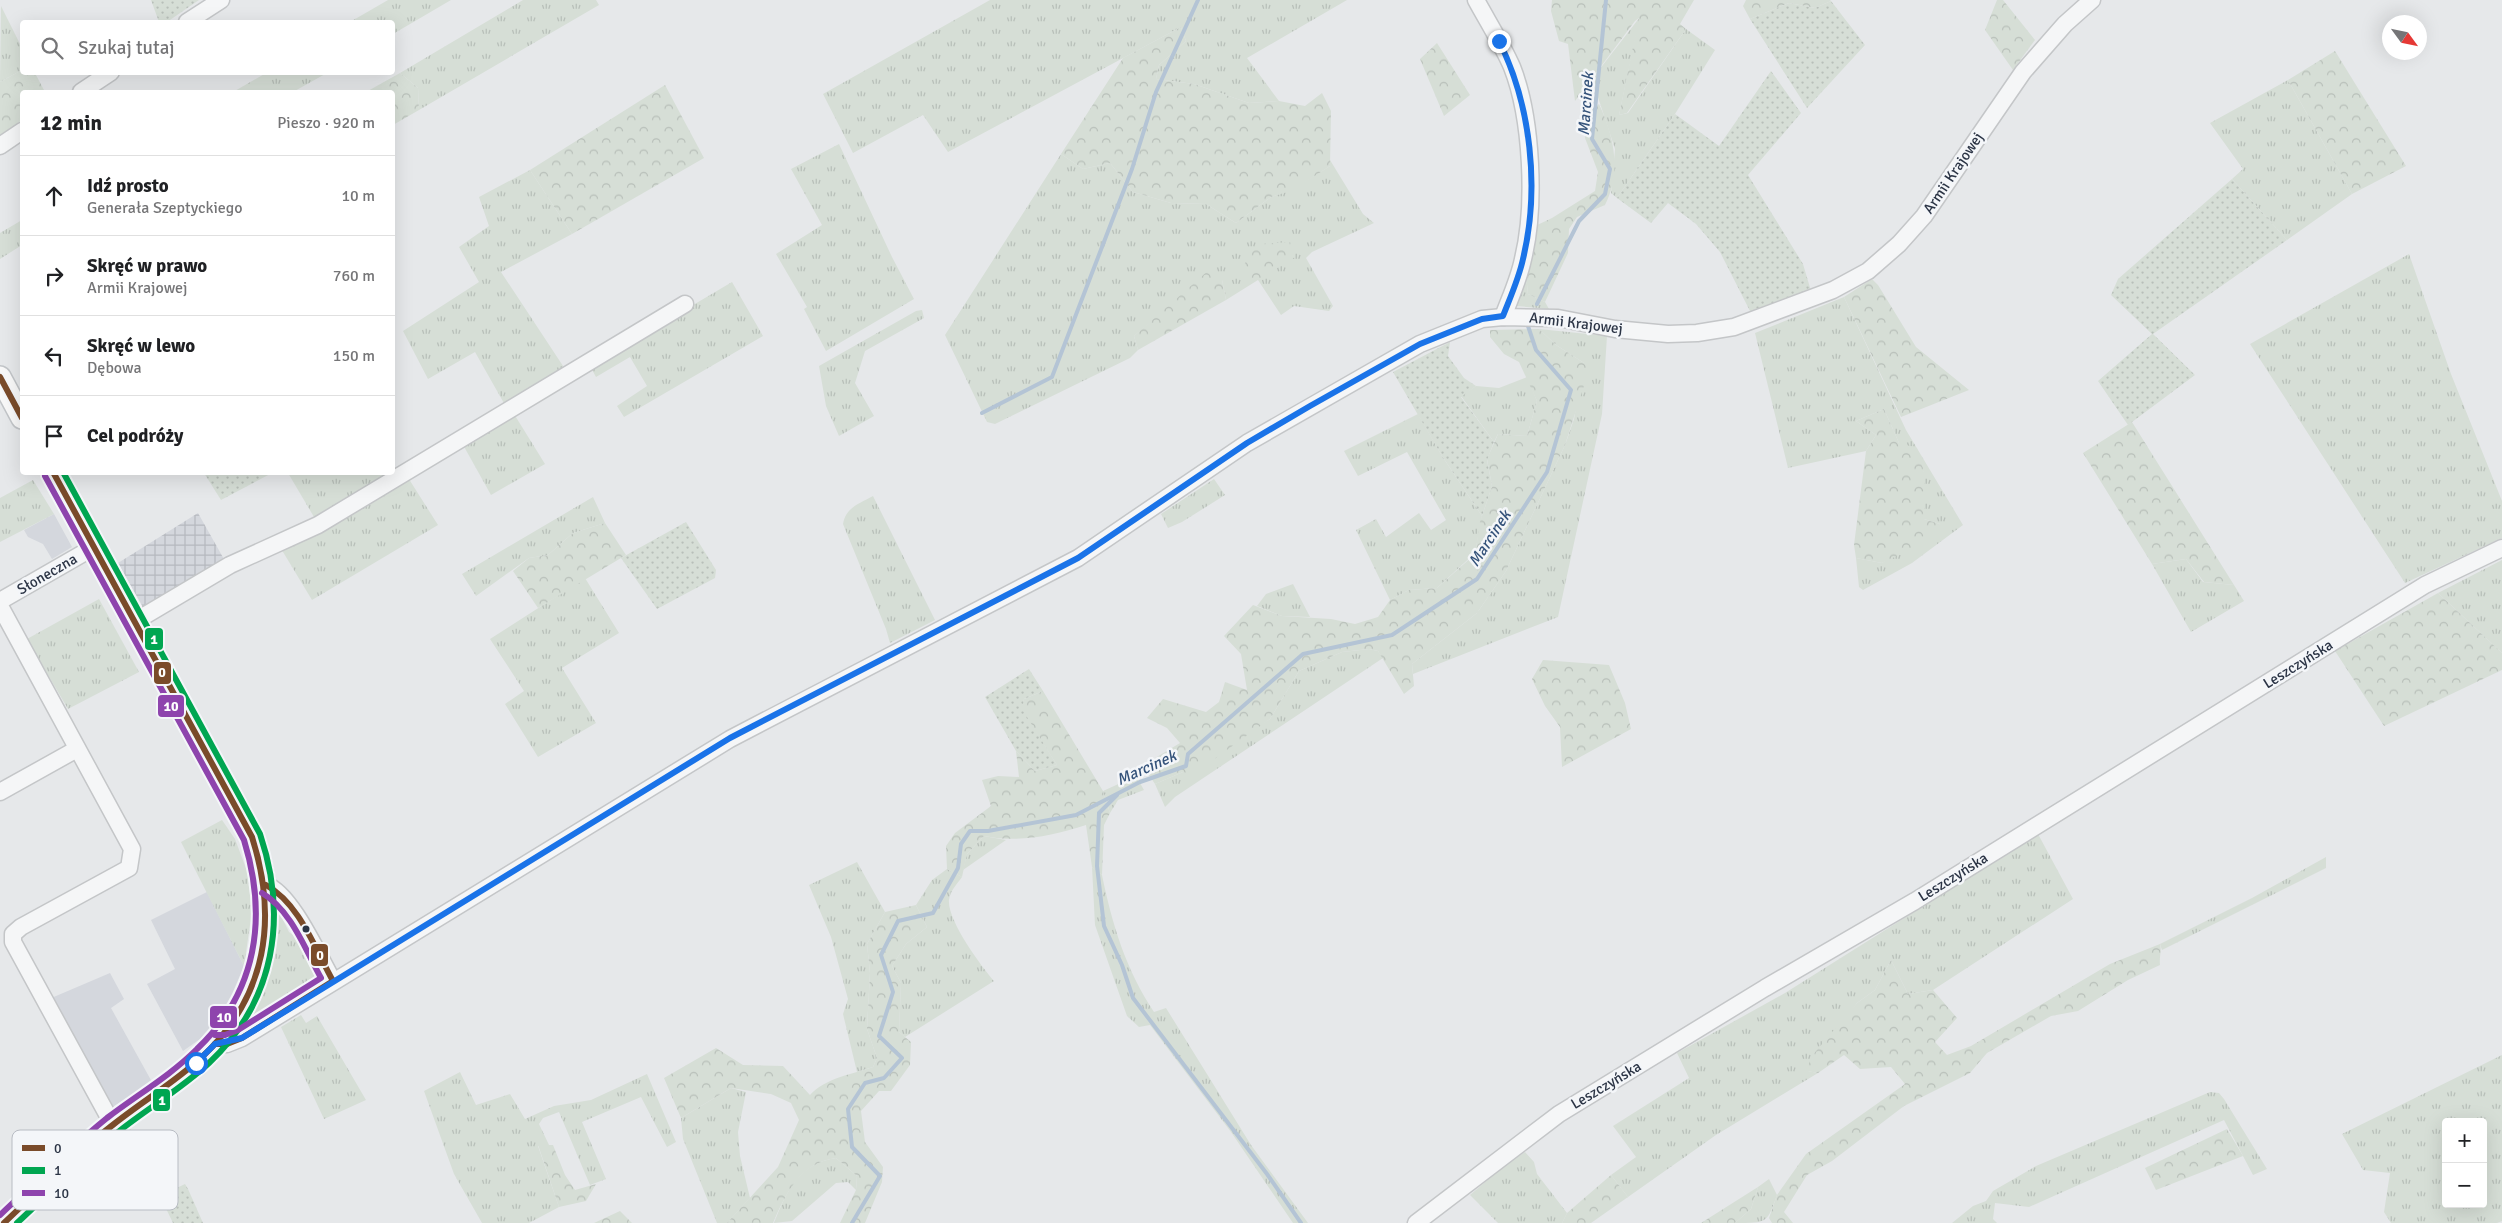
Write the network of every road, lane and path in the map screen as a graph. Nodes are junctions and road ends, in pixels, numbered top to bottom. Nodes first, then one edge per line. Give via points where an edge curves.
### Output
1 (221, 0) edge
2 (1476, 0) edge
3 (2092, 0) edge
4 (190, 20) edge
5 (107, 75) edge
6 (84, 90) edge
7 (20, 133) edge
8 (0, 146) edge
9 (685, 304) dead end
10 (1503, 316) junction
11 (0, 377) edge
12 (20, 414) edge
13 (55, 475) edge
14 (94, 546) junction
15 (2502, 548) edge
16 (0, 601) edge
17 (0, 606) edge
18 (134, 622) junction
19 (76, 750) junction
20 (0, 792) edge
21 (266, 885) junction
22 (333, 981) junction
23 (215, 1044) junction
24 (112, 1125) junction
25 (106, 1130) edge
26 (18, 1210) edge
27 (4, 1223) edge
28 (1416, 1223) edge

1 - 4 street
2 - 10 street via 1512,67 1530,157 1530,205 1524,258
3 - 10 street, Armii Krajowej via 2065,24 2023,72 1924,216 1899,244 1868,271 1833,290 1734,327 1698,333 1615,329 1558,318
5 - 6 street
7 - 8 street
9 - 18 street via 318,525 230,565
10 - 22 street, Armii Krajowej via 1482,319 1420,344 1310,406 1247,443 1078,558 730,738
11 - 12 main road
13 - 14 main road
14 - 16 street, Słoneczna
14 - 18 main road
15 - 28 street, Leszczyńska via 2425,585 1915,901 1559,1114
17 - 19 street
18 - 21 main road via 252,837
19 - 20 street
19 - 24 street via 132,849 129,868 13,934 14,942
21 - 22 street via 275,888 289,904
21 - 23 main road via 267,925 256,978 241,1008
22 - 23 street, Armii Krajowej via 242,1038
23 - 24 main road via 196,1063
24 - 25 main road
26 - 27 main road

